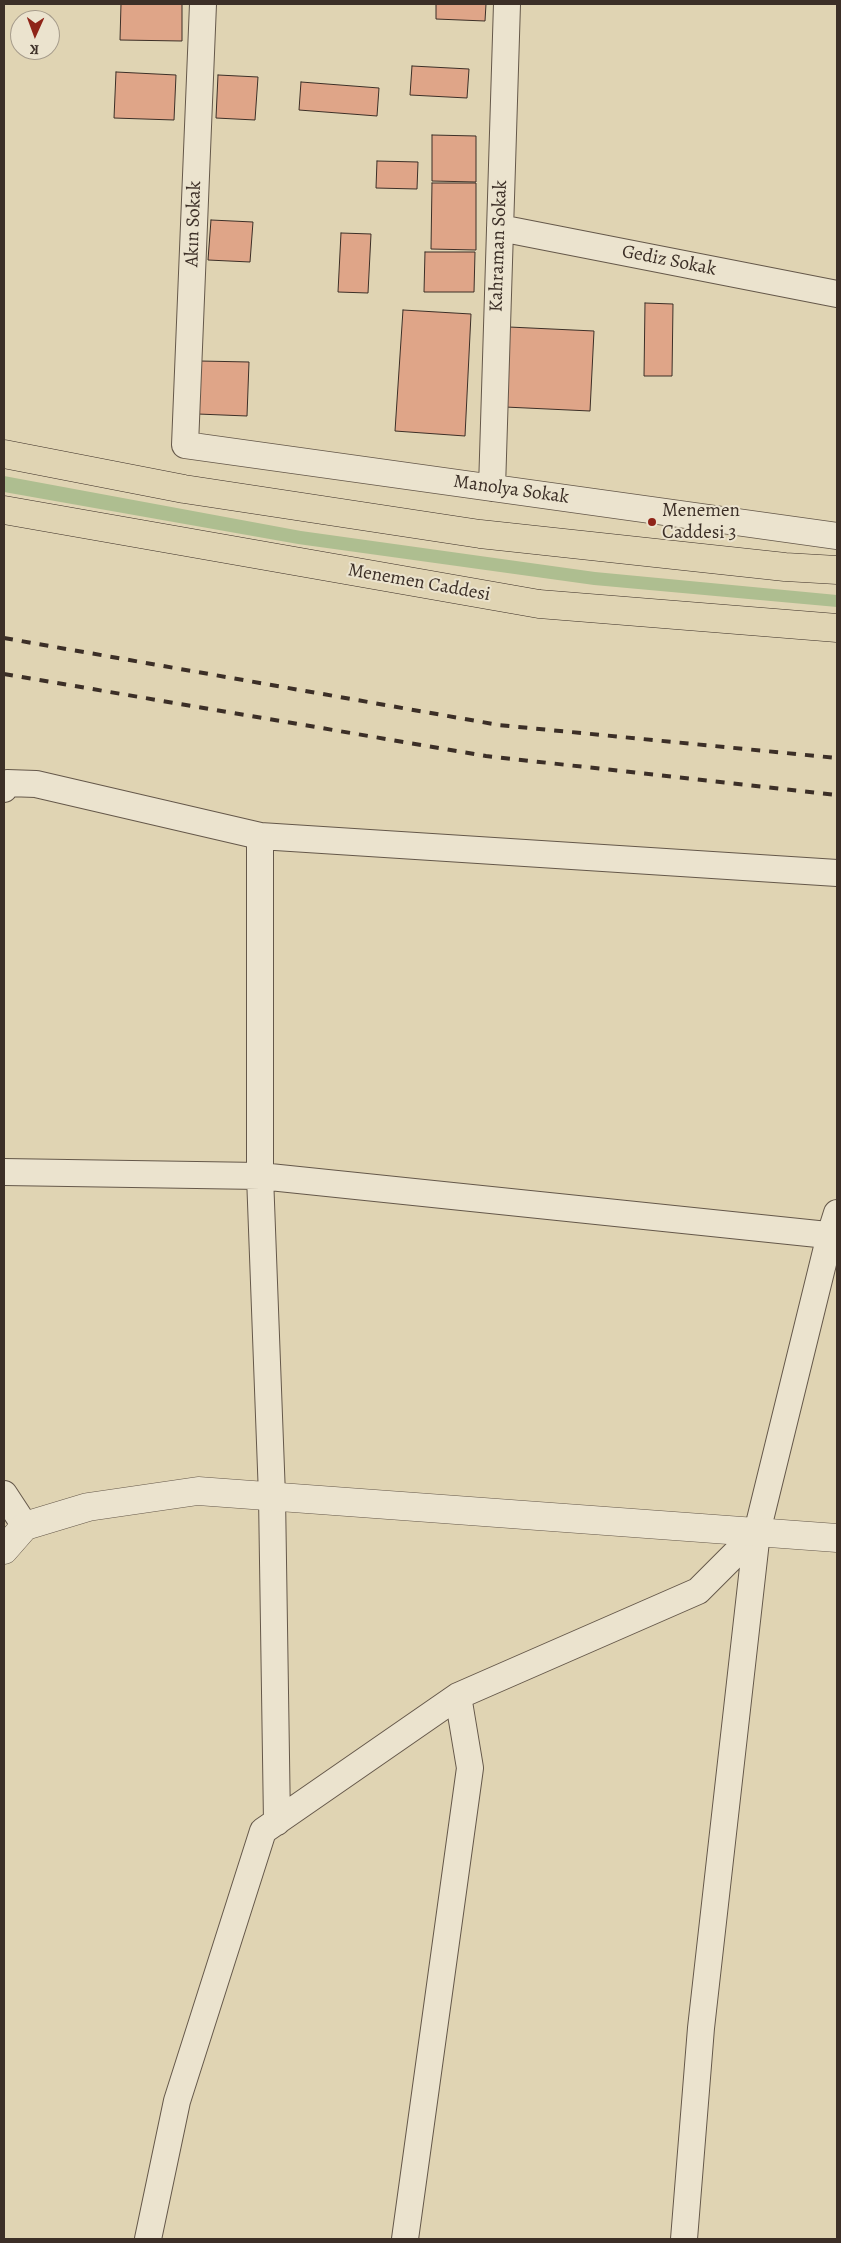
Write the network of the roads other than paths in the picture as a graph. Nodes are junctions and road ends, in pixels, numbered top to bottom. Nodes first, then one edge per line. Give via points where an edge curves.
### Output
1 (203, 4) edge
2 (507, 4) edge
3 (500, 228) junction
4 (837, 294) edge
5 (185, 445) joint
6 (4, 454) edge
7 (492, 488) junction
8 (4, 510) edge
9 (837, 536) edge
10 (837, 570) edge
11 (837, 628) edge
12 (4, 790) edge
13 (260, 836) junction
14 (837, 873) edge
15 (4, 1172) edge
16 (260, 1176) junction
17 (835, 1228) edge
18 (4, 1494) edge
19 (272, 1496) junction
20 (25, 1526) junction
21 (757, 1532) junction
22 (837, 1538) edge
23 (4, 1550) edge
24 (458, 1696) junction
25 (276, 1822) junction
26 (148, 2239) edge
27 (405, 2239) edge
28 (684, 2239) edge

1 - 5 street, Akın Sokak
2 - 3 street, Kahraman Sokak
3 - 4 street, Gediz Sokak
3 - 7 street, Kahraman Sokak
5 - 7 street, Manolya Sokak
6 - 10 highway via 184,489 480,534
7 - 9 street, Manolya Sokak
8 - 11 highway, Menemen Caddesi via 539,604
12 - 13 street via 7,783 36,784
13 - 14 street
13 - 16 street
15 - 16 street
16 - 17 street
16 - 19 street
17 - 21 street
18 - 20 street
19 - 20 street via 198,1491 88,1507
19 - 21 street
19 - 25 street
20 - 23 street
21 - 22 street
21 - 24 street via 698,1590
21 - 28 street via 701,2028
24 - 25 street
24 - 27 street via 470,1768
25 - 26 street via 263,1831 180,2091

